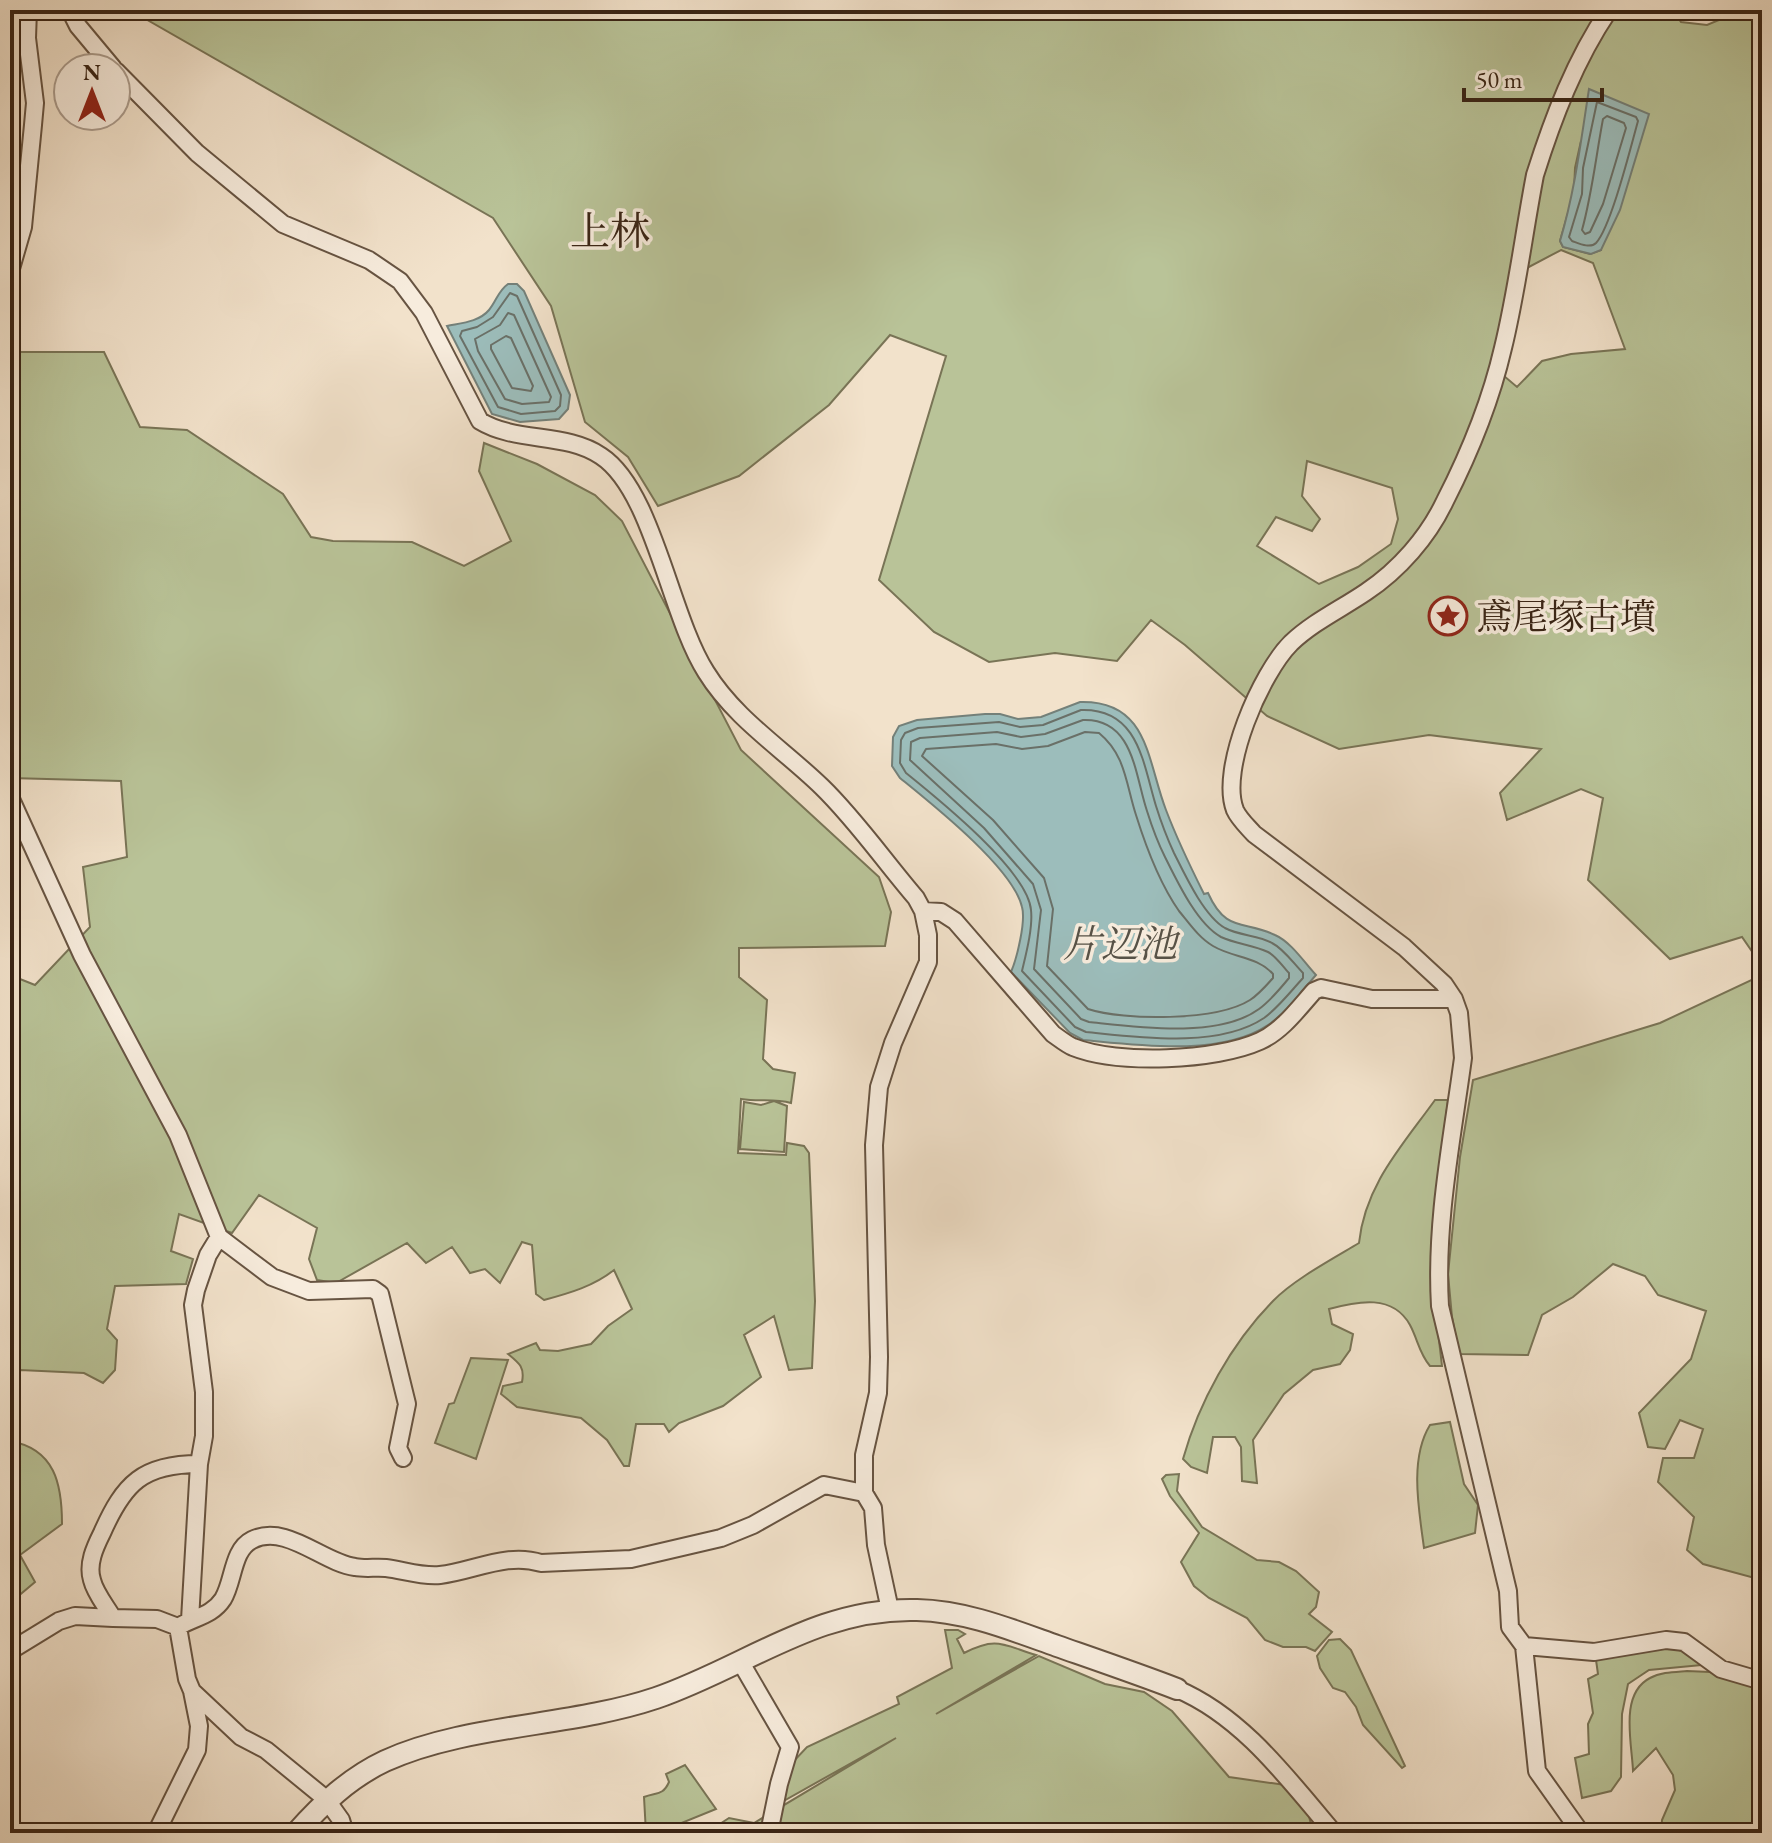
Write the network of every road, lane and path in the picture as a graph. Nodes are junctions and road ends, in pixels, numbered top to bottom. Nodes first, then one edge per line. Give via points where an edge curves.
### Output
1 (28, 10) edge
2 (70, 10) edge
3 (1609, 10) edge
4 (99, 52) edge
5 (132, 88) edge
6 (10, 272) edge
7 (10, 797) edge
8 (923, 911) junction
9 (1454, 999) junction
10 (219, 1237) junction
11 (403, 1458) dead end
12 (199, 1464) junction
13 (864, 1493) junction
14 (890, 1610) junction
15 (113, 1618) junction
16 (184, 1624) junction
17 (1524, 1646) junction
18 (10, 1651) edge
19 (740, 1661) junction
20 (1762, 1681) edge
21 (1177, 1689) joint
22 (192, 1691) junction
23 (326, 1799) junction
24 (156, 1833) edge
25 (296, 1833) edge
26 (345, 1833) edge
27 (769, 1833) edge
28 (1334, 1833) edge
29 (1581, 1833) edge

1 - 6 street via 35,103 23,227
2 - 4 street
3 - 9 street via 1578,61 1540,158 1503,350 1444,504 1397,566 1288,646 1270,669 1232,763 1234,807 1247,826 1404,947
5 - 8 street via 197,153 283,224 369,260 400,281 424,313 480,421 493,429 579,445 619,472 641,508 680,620 706,672 741,716 824,788
7 - 10 street via 82,955 178,1135
8 - 9 street via 941,912 955,921 1053,1034 1094,1054 1182,1058 1238,1048 1282,1026 1321,988 1372,999
8 - 13 street via 928,962 879,1087 874,1145 878,1393 864,1455
9 - 17 street via 1463,1058 1442,1218 1440,1306 1508,1591 1510,1627
10 - 11 street via 272,1277 309,1291 373,1289 380,1294 407,1404 398,1448
10 - 12 street via 193,1305 204,1392
12 - 15 street via 158,1469 124,1490 111,1510 95,1547 91,1579
12 - 16 street
13 - 14 street via 873,1508
13 - 16 street via 824,1485 721,1538 645,1556 606,1562 514,1560 438,1576 353,1567 266,1535 249,1541 240,1552 224,1598 203,1618
14 - 19 street via 820,1624
14 - 21 street via 935,1611 983,1621
15 - 16 street
15 - 18 street via 75,1616 59,1621
16 - 22 street
17 - 20 street via 1594,1652 1684,1642 1721,1669
17 - 29 street via 1537,1771
19 - 23 street via 643,1702 422,1747 361,1774
19 - 27 street via 790,1747
21 - 28 street via 1231,1721
22 - 23 street via 241,1737 266,1750
22 - 24 street via 199,1726 197,1750
23 - 25 street
23 - 26 street

